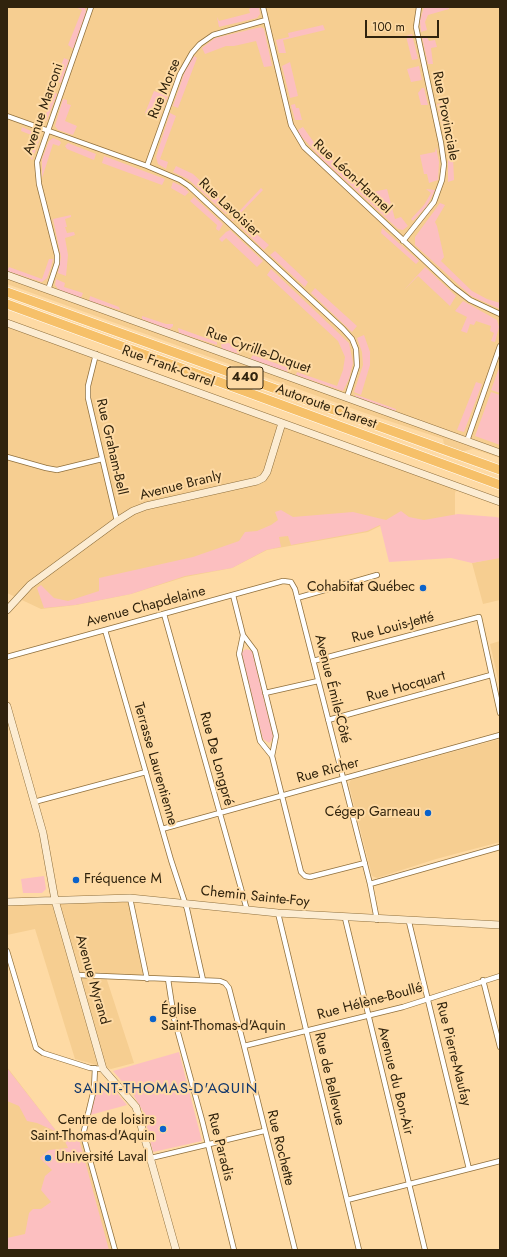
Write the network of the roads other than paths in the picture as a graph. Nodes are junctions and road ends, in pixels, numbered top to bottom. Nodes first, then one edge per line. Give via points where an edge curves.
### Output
1 (91, 7) edge
2 (263, 7) edge
3 (419, 7) edge
4 (266, 20) junction
5 (7, 116) edge
6 (47, 131) junction
7 (147, 166) junction
8 (403, 241) junction
9 (7, 275) edge
10 (48, 290) junction
11 (7, 292) edge
12 (7, 305) edge
13 (500, 314) edge
14 (7, 323) edge
15 (500, 346) edge
16 (96, 354) junction
17 (500, 354) edge
18 (496, 361) junction
19 (347, 397) junction
20 (282, 423) junction
21 (467, 441) junction
22 (500, 453) edge
23 (7, 456) edge
24 (102, 459) junction
25 (500, 470) edge
26 (500, 485) edge
27 (500, 502) edge
28 (117, 521) junction
29 (377, 575) dead end
30 (292, 582) joint
31 (233, 595) junction
32 (297, 598) junction
33 (7, 610) edge
34 (164, 614) junction
35 (105, 630) junction
36 (243, 635) junction
37 (7, 657) edge
38 (313, 661) junction
39 (491, 675) junction
40 (318, 681) junction
41 (265, 693) junction
42 (7, 706) edge
43 (500, 713) edge
44 (328, 720) junction
45 (500, 734) edge
46 (272, 756) junction
47 (146, 772) junction
48 (343, 778) junction
49 (282, 794) junction
50 (34, 802) junction
51 (219, 812) junction
52 (162, 829) junction
53 (500, 847) edge
54 (365, 863) junction
55 (370, 884) junction
56 (130, 898) junction
57 (55, 900) junction
58 (7, 902) edge
59 (185, 903) junction
60 (246, 910) junction
61 (278, 913) junction
62 (345, 918) junction
63 (377, 920) junction
64 (409, 922) junction
65 (500, 925) edge
66 (7, 951) edge
67 (78, 975) junction
68 (500, 976) edge
69 (147, 979) junction
70 (168, 980) junction
71 (203, 980) junction
72 (483, 980) junction
73 (428, 998) junction
74 (368, 1017) junction
75 (306, 1030) junction
76 (244, 1046) junction
77 (500, 1047) edge
78 (99, 1069) junction
79 (264, 1131) junction
80 (208, 1143) junction
81 (151, 1158) junction
82 (500, 1162) edge
83 (470, 1169) junction
84 (409, 1185) junction
85 (347, 1200) junction
86 (115, 1250) edge
87 (176, 1250) edge
88 (234, 1250) edge
89 (295, 1250) edge
90 (359, 1250) edge
91 (426, 1250) edge

1 - 6 street, Avenue Marconi
2 - 4 street, Rue Léon-Harmel
3 - 8 street, Rue Provinciale via 416,27 444,164 440,188 434,202
4 - 7 street, Rue Morse via 213,35 192,53 180,74
4 - 8 street, Rue Léon-Harmel via 291,125 298,139 309,153
5 - 6 street, Rue Lavoisier
6 - 7 street, Rue Lavoisier
6 - 10 street, Avenue Marconi via 37,162 37,172 57,255
7 - 19 street, Rue Lavoisier via 189,186 352,339 358,359
8 - 13 street, Rue Léon-Harmel via 452,287 470,300
9 - 10 street, Rue Cyrille-Duquet
10 - 19 street, Rue Cyrille-Duquet
11 - 25 highway, Autoroute Charest / 440
12 - 26 highway, Autoroute Charest / 440
14 - 16 street, Rue Frank-Carrel
15 - 18 street
16 - 20 street, Rue Frank-Carrel
16 - 24 street, Rue Graham-Bell via 88,386 88,398
17 - 18 street
18 - 21 street
19 - 21 street, Rue Cyrille-Duquet
20 - 27 street, Rue Frank-Carrel
20 - 28 street, Avenue Branly via 267,472 261,480 146,506
21 - 22 street, Rue Cyrille-Duquet
23 - 24 street via 57,470
24 - 28 street, Rue Graham-Bell
28 - 33 street, Avenue Branly via 30,585
29 - 32 street
30 - 31 street, Avenue Chapdelaine via 286,580
30 - 32 street, Avenue Émile-Côté
31 - 34 street, Avenue Chapdelaine
31 - 36 street
32 - 38 street, Avenue Émile-Côté
34 - 35 street, Avenue Chapdelaine
34 - 51 street, Rue De Longpré
35 - 37 street, Avenue Chapdelaine
35 - 47 street, Terrasse Laurentienne
36 - 41 street via 255,651
36 - 46 street via 239,654 260,741
38 - 39 street, Rue Louis-Jetté via 479,617
38 - 40 street, Avenue Émile-Côté
39 - 43 street
39 - 44 street, Rue Hocquart
40 - 41 street
40 - 44 street, Avenue Émile-Côté
41 - 46 street via 276,736
42 - 50 street, Avenue Myrand
44 - 48 street, Avenue Émile-Côté
45 - 48 street, Rue Richer
46 - 49 street
47 - 50 street
47 - 52 street, Terrasse Laurentienne
48 - 49 street, Rue Richer
48 - 54 street, Avenue Émile-Côté
49 - 51 street, Rue Richer
49 - 54 street via 303,874 310,877
50 - 57 street, Avenue Myrand via 43,833
51 - 52 street, Rue Richer
51 - 60 street, Rue De Longpré
52 - 59 street, Terrasse Laurentienne
53 - 55 street
54 - 55 street, Avenue Émile-Côté
55 - 63 street, Avenue Émile-Côté
56 - 57 street, Chemin Sainte-Foy
56 - 59 street, Chemin Sainte-Foy
56 - 69 street
57 - 58 street, Chemin Sainte-Foy
57 - 67 street, Avenue Myrand
59 - 60 street, Chemin Sainte-Foy
59 - 71 street
60 - 61 street, Chemin Sainte-Foy
61 - 62 street, Chemin Sainte-Foy
61 - 75 street, Rue de Bellevue
62 - 63 street, Chemin Sainte-Foy
62 - 74 street, Avenue du Bon-Air
63 - 64 street, Chemin Sainte-Foy
64 - 65 street, Chemin Sainte-Foy
64 - 73 street, Rue Pierre-Maufay
66 - 78 street via 36,1048 43,1053
67 - 69 street
67 - 78 street, Avenue Myrand
68 - 72 street, Rue Hélène-Boullé
69 - 70 street
70 - 71 street
70 - 80 street, Rue Paradis via 174,1018
71 - 76 street, Rue Rochette via 220,981 229,988
72 - 73 street, Rue Hélène-Boullé
72 - 77 street
73 - 74 street, Rue Hélène-Boullé
73 - 83 street, Rue Pierre-Maufay
74 - 75 street, Rue Hélène-Boullé
74 - 84 street, Avenue du Bon-Air
75 - 76 street, Rue Hélène-Boullé
75 - 85 street, Rue de Bellevue
76 - 79 street, Rue Rochette
78 - 81 street, Avenue Myrand via 136,1107
78 - 86 street via 83,1135
79 - 80 street
79 - 89 street, Rue Rochette
80 - 81 street
80 - 88 street, Rue Paradis
81 - 87 street, Avenue Myrand
82 - 83 street
83 - 84 street
84 - 85 street
84 - 91 street, Avenue du Bon-Air
85 - 90 street, Rue de Bellevue

